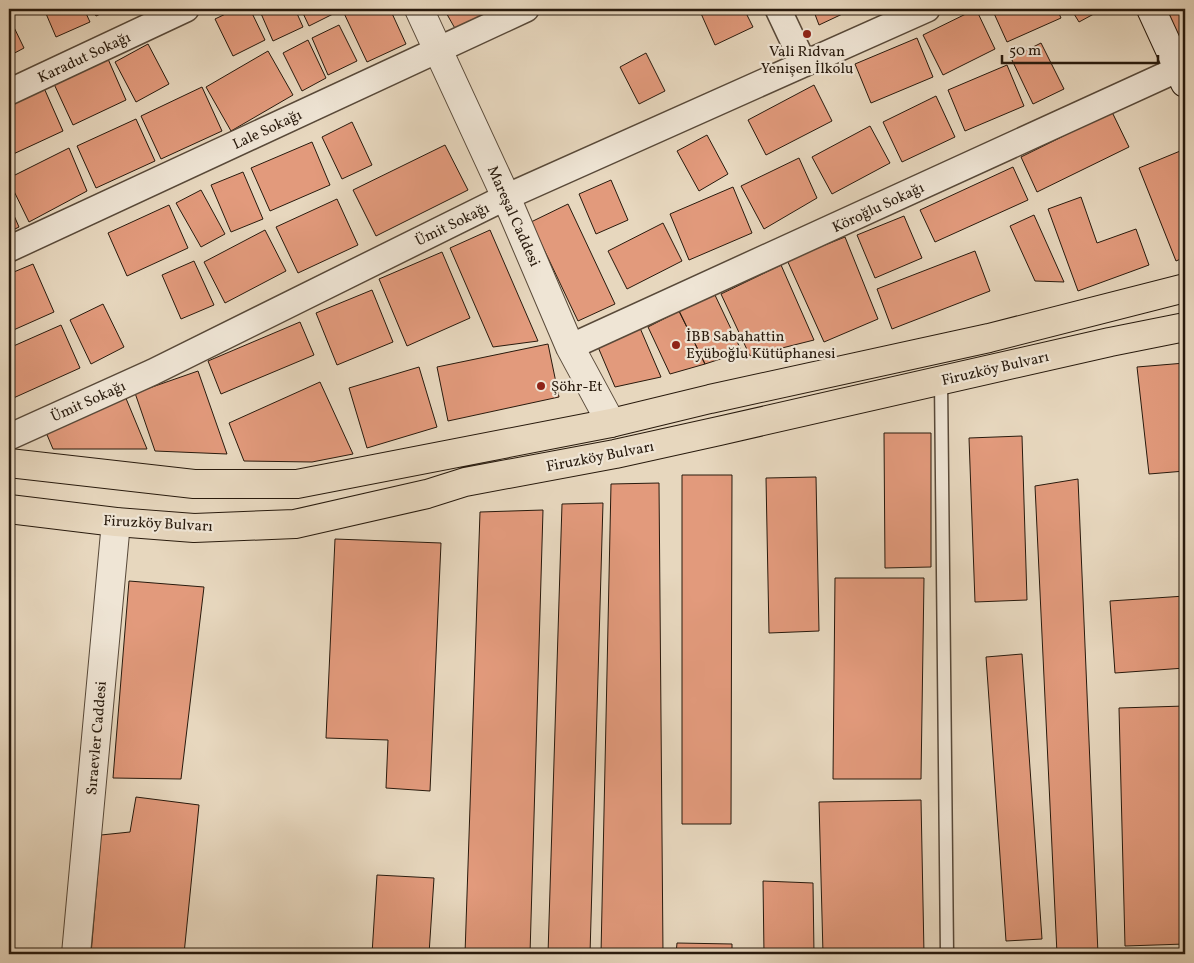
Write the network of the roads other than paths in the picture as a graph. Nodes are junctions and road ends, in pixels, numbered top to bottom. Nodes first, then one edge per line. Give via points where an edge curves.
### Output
1 (186, 9) edge
2 (419, 9) edge
3 (526, 9) edge
4 (778, 9) edge
5 (927, 9) edge
6 (1150, 9) edge
7 (438, 50) junction
8 (804, 64) junction
9 (1183, 73) edge
10 (9, 92) edge
11 (506, 197) junction
12 (9, 249) edge
13 (1185, 288) edge
14 (1185, 327) edge
15 (570, 347) junction
16 (941, 380) junction
17 (611, 423) junction
18 (9, 437) edge
19 (663, 444) junction
20 (9, 463) edge
21 (9, 509) edge
22 (116, 522) junction
23 (76, 954) edge
24 (947, 954) edge

1 - 10 street, Karadut Sokağı
2 - 7 street, Mareşal Caddesi
3 - 7 street, Lale Sokağı
4 - 8 street
5 - 8 street, Ümit Sokağı
6 - 9 street
7 - 11 street, Mareşal Caddesi
7 - 12 street, Lale Sokağı
8 - 11 street, Ümit Sokağı
9 - 15 street, Köroğlu Sokağı
11 - 15 street, Mareşal Caddesi
11 - 18 street, Ümit Sokağı via 153,372
13 - 17 main road, Firuzköy Bulvarı via 989,338
14 - 16 main road, Firuzköy Bulvarı
15 - 17 street, Mareşal Caddesi
16 - 19 main road, Firuzköy Bulvarı
16 - 24 lane
17 - 19 main road via 628,439 641,444
17 - 20 main road, Firuzköy Bulvarı via 297,484 194,484
19 - 22 main road, Firuzköy Bulvarı via 466,482 295,524 194,528
21 - 22 main road, Firuzköy Bulvarı
22 - 23 street, Sıraevler Caddesi

